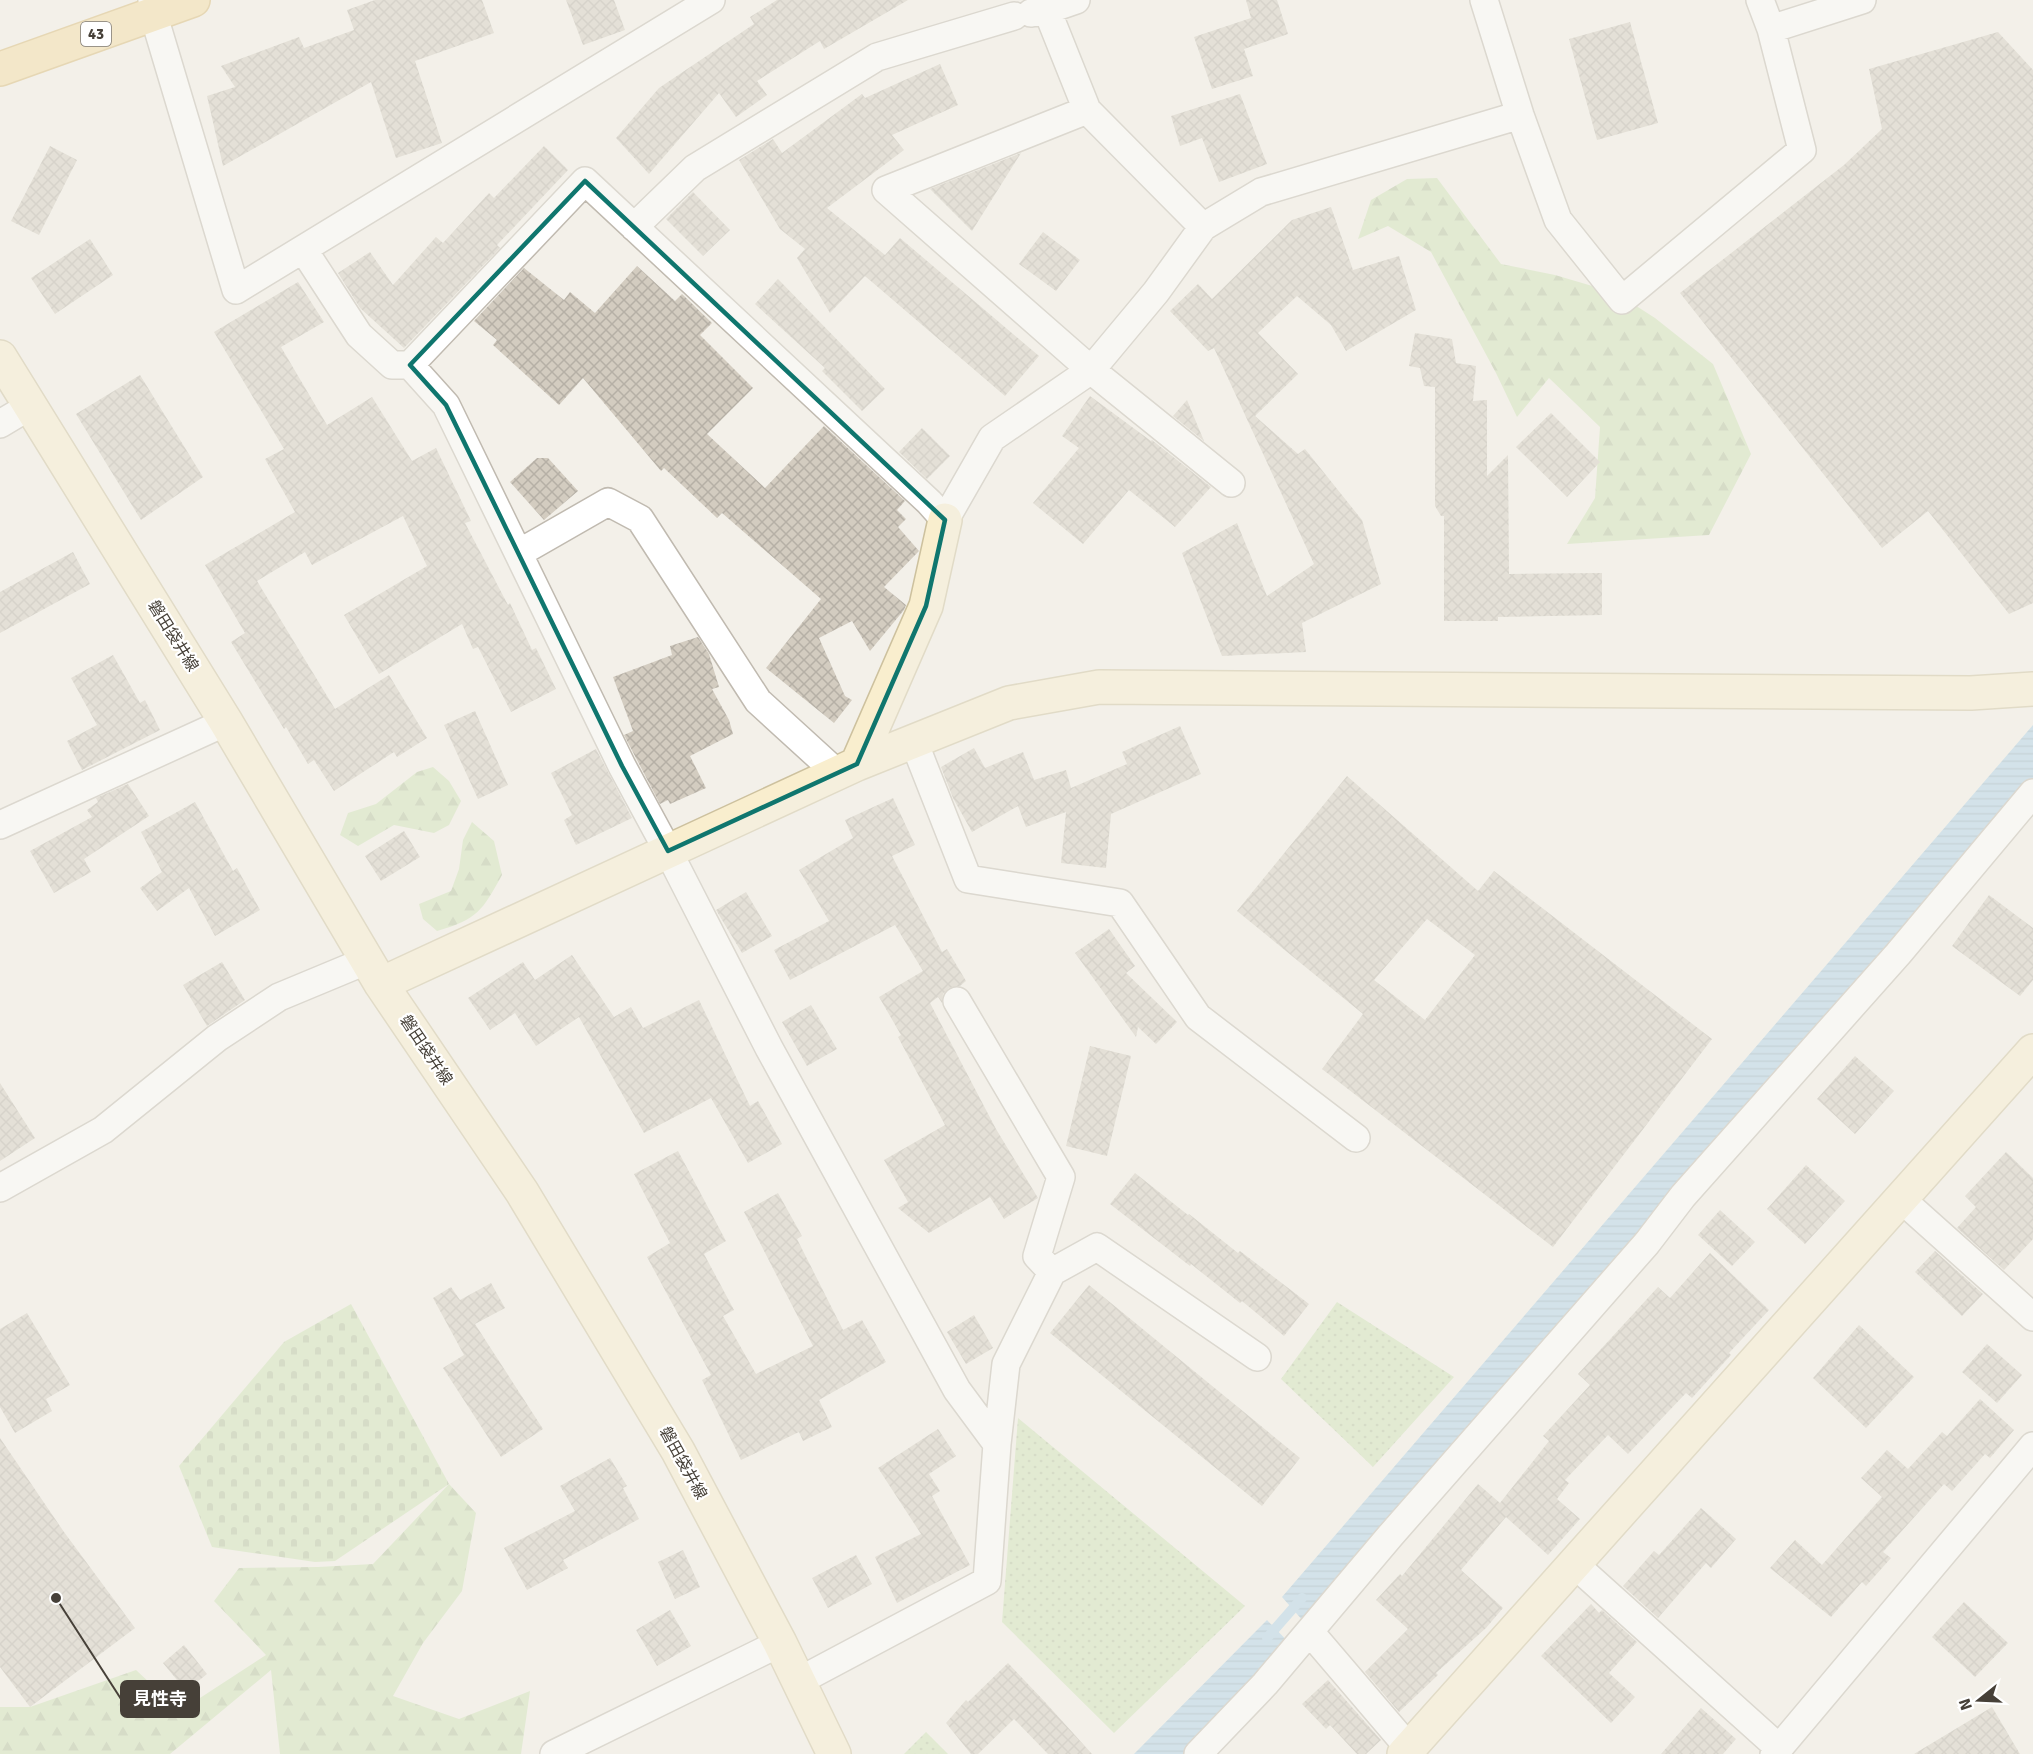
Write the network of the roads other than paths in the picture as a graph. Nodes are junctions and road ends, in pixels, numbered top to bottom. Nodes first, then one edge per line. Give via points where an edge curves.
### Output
1 (193, 0) edge
2 (711, 0) edge
3 (1076, 0) edge
4 (1484, 0) edge
5 (1760, 0) edge
6 (1862, 0) edge
7 (152, 7) edge
8 (1007, 8) edge
9 (1047, 10) junction
10 (1771, 30) junction
11 (0, 69) edge
12 (1087, 110) junction
13 (1520, 115) junction
14 (634, 226) junction
15 (1203, 227) junction
16 (303, 249) junction
17 (0, 357) edge
18 (410, 365) junction
19 (1091, 370) junction
20 (30, 406) junction
21 (0, 424) edge
22 (1231, 483) dead end
23 (945, 520) junction
24 (519, 553) junction
25 (2033, 689) edge
26 (226, 722) junction
27 (914, 742) junction
28 (848, 769) junction
29 (2033, 793) edge
30 (0, 825) edge
31 (669, 851) junction
32 (375, 972) junction
33 (957, 1001) dead end
34 (2033, 1051) edge
35 (1356, 1138) dead end
36 (0, 1188) edge
37 (1901, 1199) junction
38 (1052, 1272) junction
39 (2033, 1317) edge
40 (1257, 1358) dead end
41 (997, 1444) junction
42 (2033, 1446) edge
43 (1574, 1563) junction
44 (1310, 1632) junction
45 (780, 1643) junction
46 (799, 1681) junction
47 (565, 1751) edge
48 (1407, 1751) edge
49 (1777, 1751) edge
50 (834, 1754) edge
51 (1198, 1754) edge

1 - 7 main road, 43
2 - 16 street
3 - 9 street
4 - 13 street
5 - 10 street
6 - 10 street
7 - 11 main road, 43
7 - 16 street via 236,290
8 - 9 street
8 - 14 street via 877,57 695,168
9 - 12 street
10 - 13 street via 1802,150 1622,300 1558,220
12 - 15 street
12 - 19 street via 886,190
13 - 15 street via 1261,192
14 - 18 street via 585,181
14 - 23 street
15 - 19 street via 1156,292
16 - 18 street via 359,335 392,365
17 - 20 street, 磐田袋井線
18 - 24 street via 447,405
19 - 22 street
19 - 23 street via 992,438
20 - 21 street
20 - 26 street, 磐田袋井線
23 - 28 street via 926,606
24 - 28 street via 608,502 640,519 758,701
24 - 31 street via 622,766
25 - 27 street via 1971,693 1099,687 1009,703
26 - 30 street
26 - 32 street, 磐田袋井線
27 - 28 street
27 - 35 street via 968,879 1120,903 1198,1017
28 - 31 street
29 - 44 street
31 - 32 street
31 - 41 street via 769,1048 957,1390
32 - 36 street via 279,997 217,1038 103,1130
32 - 45 street, 磐田袋井線 via 528,1202 678,1451
33 - 38 street via 1060,1177 1037,1256
34 - 37 street
37 - 39 street
37 - 43 street
38 - 40 street via 1097,1247
38 - 41 street via 1006,1364
41 - 46 street via 987,1581
42 - 49 street
43 - 48 street
43 - 49 street
44 - 48 street
44 - 51 street
45 - 46 street, 磐田袋井線
45 - 47 street
46 - 50 street, 磐田袋井線

